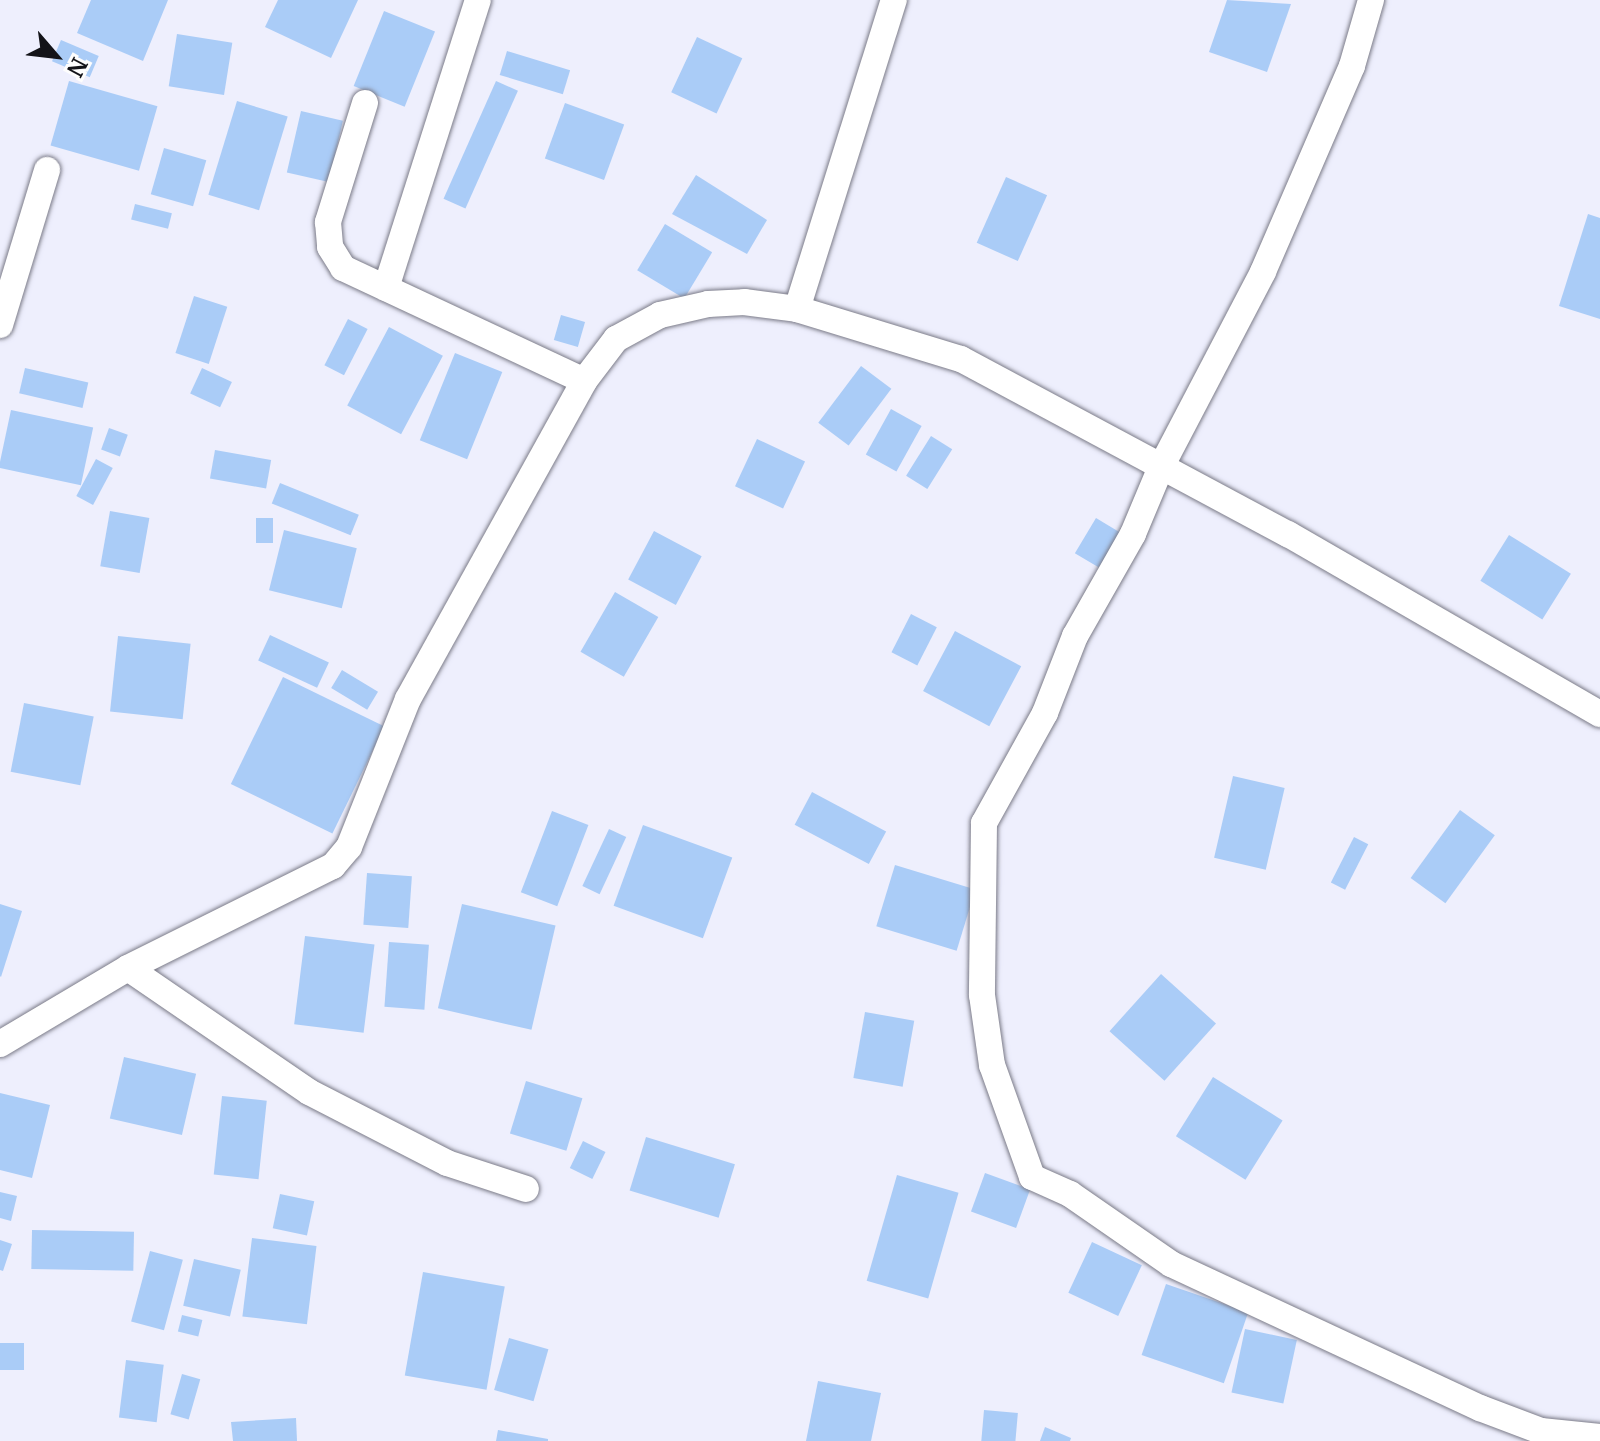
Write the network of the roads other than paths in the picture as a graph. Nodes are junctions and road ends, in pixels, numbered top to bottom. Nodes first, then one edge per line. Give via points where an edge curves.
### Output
1 (478, 0) edge
2 (894, 0) edge
3 (1371, 0) edge
4 (365, 103) dead end
5 (47, 170) dead end
6 (386, 288) junction
7 (797, 309) junction
8 (0, 325) edge
9 (584, 381) junction
10 (1161, 467) junction
11 (1600, 714) edge
12 (128, 968) junction
13 (0, 1044) edge
14 (526, 1189) dead end
15 (1600, 1437) edge

1 - 6 street
2 - 7 street
3 - 10 street via 1352,66 1314,160 1263,272
4 - 6 street via 328,222 330,247 343,268
5 - 8 street
6 - 9 street
7 - 9 street via 744,302 660,315 616,339
7 - 10 street via 961,359
9 - 12 street via 408,699 349,847 333,866 302,885
10 - 11 street
10 - 15 street via 1133,534 1075,636 1045,713 984,823 982,995 992,1065 1032,1177 1070,1194 1199,1279 1480,1408 1541,1431
12 - 13 street
12 - 14 street via 309,1092 447,1163

